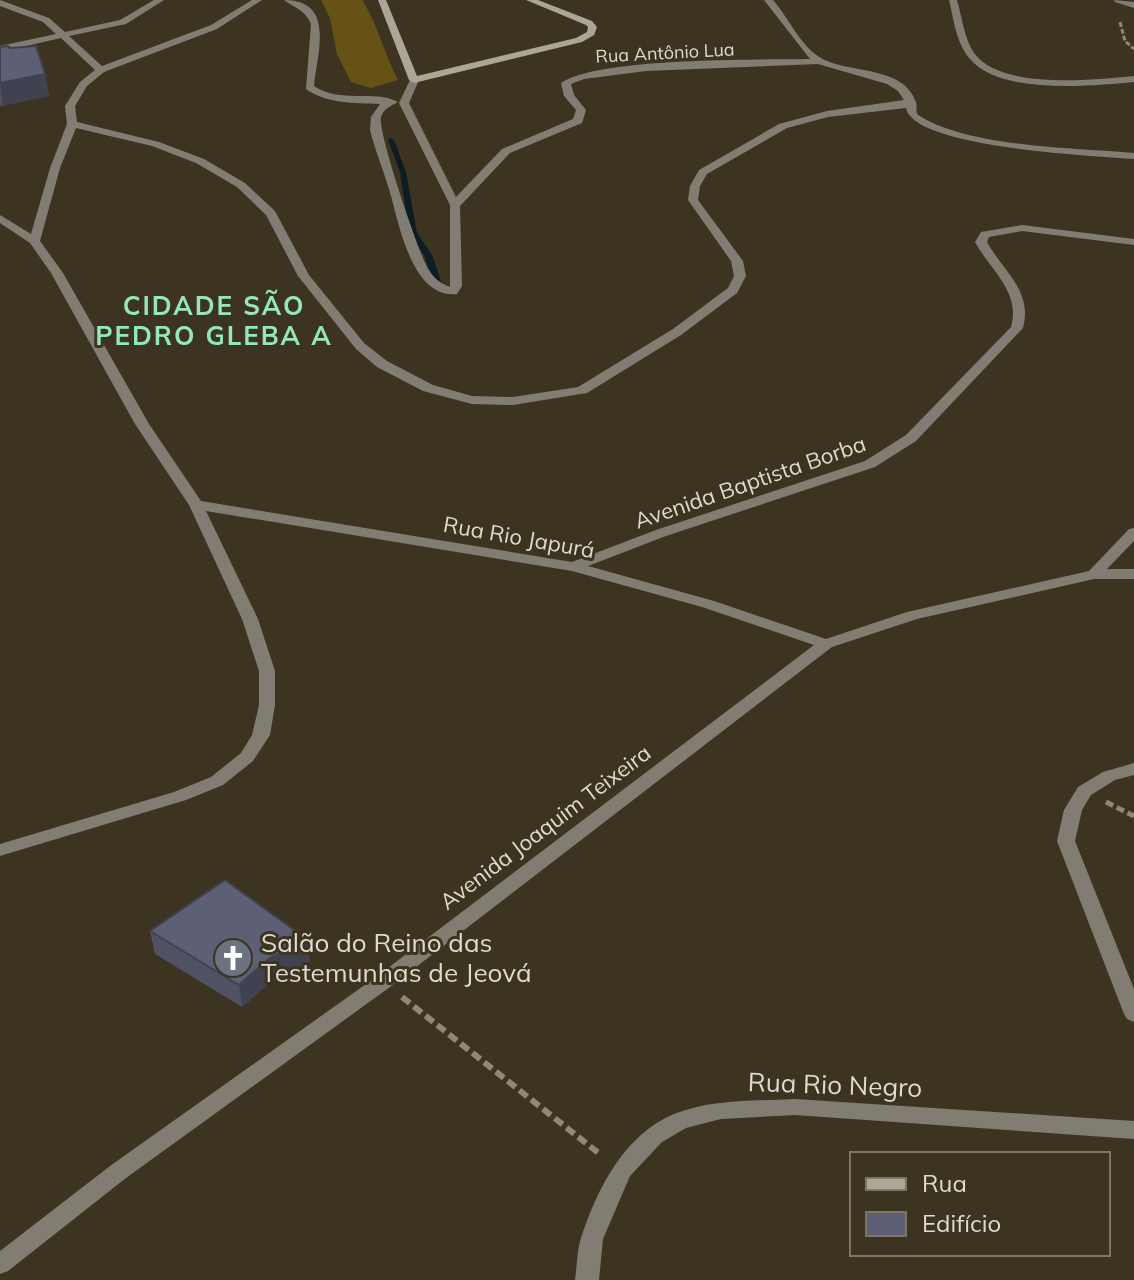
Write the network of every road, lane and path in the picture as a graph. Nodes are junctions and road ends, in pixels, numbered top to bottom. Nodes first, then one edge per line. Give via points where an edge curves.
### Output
1 (160, 0) edge
2 (258, 0) edge
3 (288, 0) edge
4 (382, 0) edge
5 (530, 0) edge
6 (768, 0) edge
7 (953, 0) edge
8 (1119, 0) edge
9 (0, 3) edge
10 (1134, 5) edge
11 (61, 35) junction
12 (0, 49) edge
13 (1134, 49) edge
14 (820, 61) junction
15 (101, 70) junction
16 (1134, 79) edge
17 (414, 80) junction
18 (387, 101) junction
19 (404, 103) junction
20 (912, 104) junction
21 (72, 124) junction
22 (1134, 156) edge
23 (455, 205) junction
24 (0, 218) edge
25 (34, 241) junction
26 (1134, 242) edge
27 (196, 505) junction
28 (1134, 532) edge
29 (573, 567) junction
30 (1094, 574) junction
31 (1134, 574) edge
32 (826, 644) junction
33 (1134, 769) edge
34 (0, 850) edge
35 (383, 982) junction
36 (1134, 1014) edge
37 (1134, 1130) edge
38 (621, 1171) junction
39 (0, 1264) edge
40 (587, 1280) edge

1 - 11 street via 123,22
2 - 15 street via 214,27
3 - 18 street via 307,9 317,25 309,87 330,96
4 - 17 street
5 - 17 street via 589,23 591,33
6 - 14 street
7 - 16 street via 966,46 978,63 993,70 1030,79
8 - 10 street
8 - 13 path via 1120,27
9 - 11 street via 46,20
11 - 12 street
11 - 15 street
14 - 20 street via 889,81
14 - 23 street, Rua Antônio Lua via 616,70 573,78 566,88 581,110 578,121 506,151
15 - 21 street via 76,93 70,106
17 - 19 street
18 - 19 street
18 - 23 street via 376,117 375,130 409,241 435,287 453,291
19 - 23 street
20 - 21 street via 827,114 783,126 703,172 693,200 737,261 740,276 733,290 677,332 582,390 513,401 472,400 428,388 382,364 360,346 304,276 271,213 241,185 200,161 155,144
20 - 22 street via 918,122 970,139 1044,151
21 - 25 street
24 - 25 street
25 - 27 street
26 - 29 street, Avenida Baptista Borba via 1022,228 985,234 981,242 986,254 1021,300 1022,317 911,438 870,464
27 - 29 street, Rua Rio Japurá
27 - 34 street via 250,619 267,671 261,735 247,757 217,781
28 - 30 street
29 - 32 street, Rua Rio Japurá
30 - 31 street, Avenida Joaquim Teixeira
30 - 32 street, Avenida Joaquim Teixeira via 913,615
32 - 35 street, Avenida Joaquim Teixeira
33 - 36 street via 1084,791 1066,841
35 - 38 path
35 - 39 street, Avenida Joaquim Teixeira via 118,1172
37 - 38 street, Rua Rio Negro via 795,1107 721,1111 680,1121 654,1136
38 - 40 street, Rua Rio Negro via 592,1239

